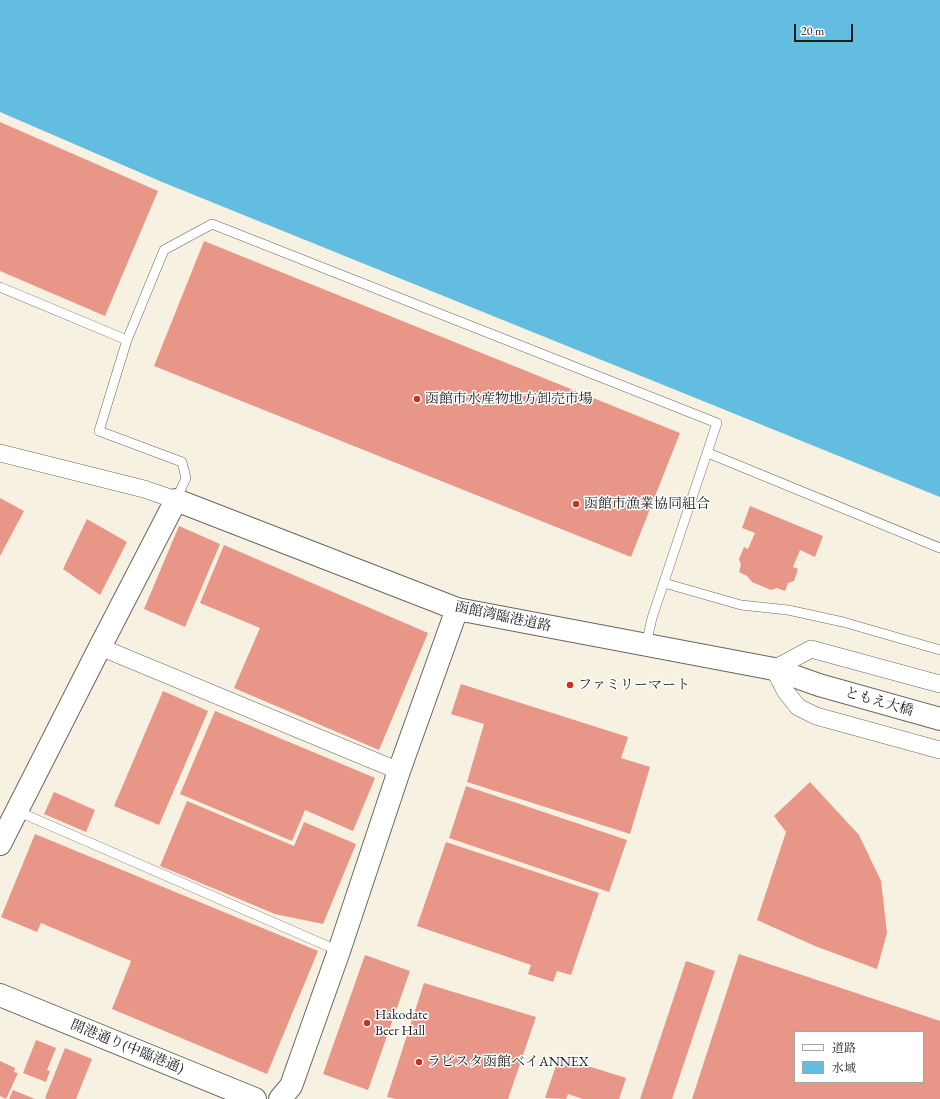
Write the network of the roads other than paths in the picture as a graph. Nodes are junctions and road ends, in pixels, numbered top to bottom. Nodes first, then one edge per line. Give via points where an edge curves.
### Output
1 (0, 287) edge
2 (127, 340) junction
3 (0, 453) edge
4 (708, 453) junction
5 (176, 500) junction
6 (940, 548) edge
7 (664, 583) junction
8 (457, 609) junction
9 (646, 645) junction
10 (100, 647) junction
11 (940, 650) edge
12 (774, 669) junction
13 (940, 684) edge
14 (819, 685) joint
15 (940, 719) edge
16 (940, 750) edge
17 (399, 772) junction
18 (17, 811) junction
19 (0, 844) edge
20 (339, 951) junction
21 (0, 994) edge
22 (255, 1099) edge
23 (280, 1099) edge

1 - 2 lane
2 - 4 lane via 164,250 212,224 717,423
2 - 5 lane via 99,432 182,462 186,478
3 - 5 street via 144,489
4 - 6 lane
4 - 7 lane
5 - 8 street, 函館湾臨港道路
5 - 10 street
7 - 9 lane
7 - 11 lane via 742,605 788,610 843,622
8 - 9 street, 函館湾臨港道路
8 - 17 street
9 - 12 street, 函館湾臨港道路
10 - 17 street
10 - 18 street
12 - 13 street via 811,649
12 - 14 street, 函館湾臨港道路
12 - 16 street via 786,692 798,706 816,716
14 - 15 street, ともえ大橋
17 - 20 street
18 - 19 street
18 - 20 lane
20 - 23 street via 292,1086
21 - 22 street, 開港通り(中臨港通)

